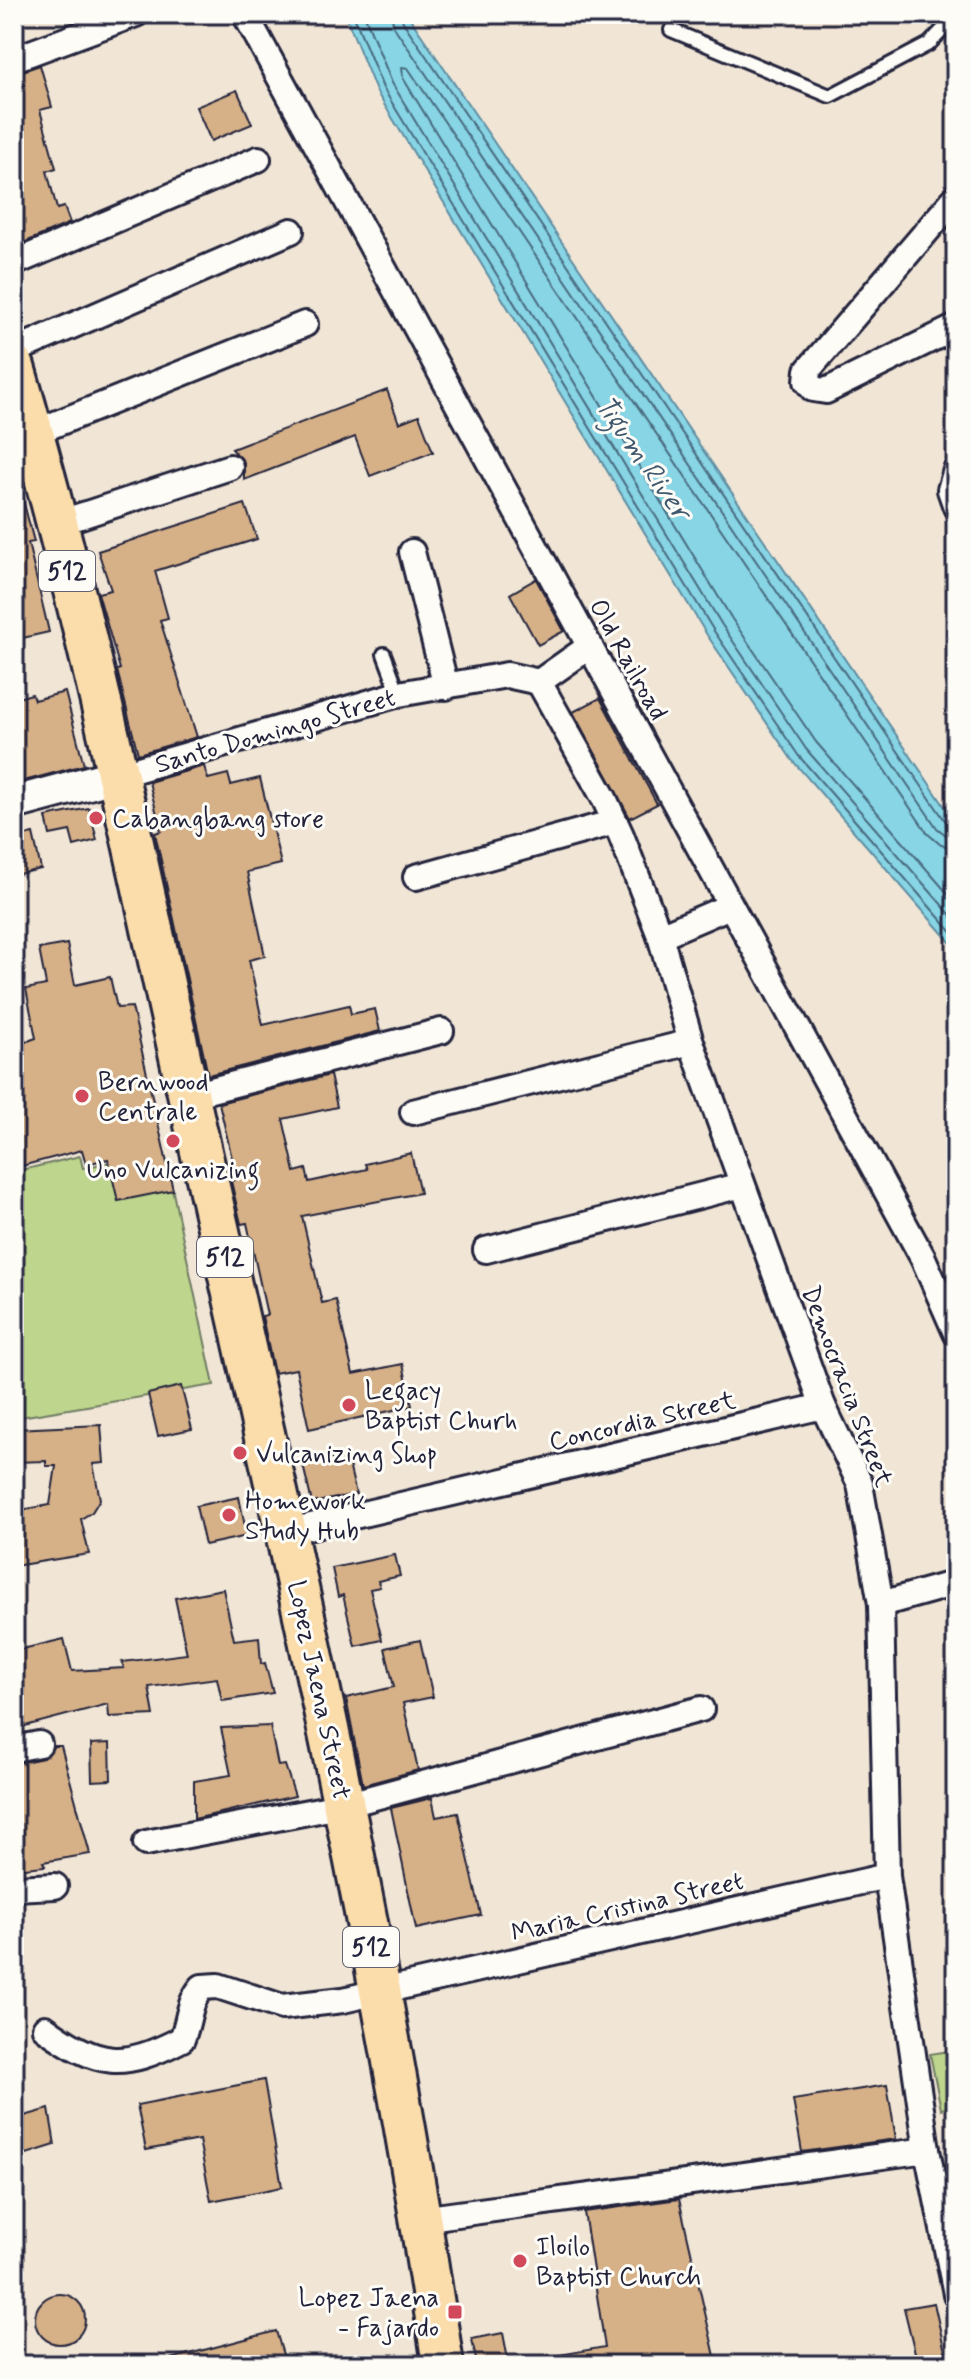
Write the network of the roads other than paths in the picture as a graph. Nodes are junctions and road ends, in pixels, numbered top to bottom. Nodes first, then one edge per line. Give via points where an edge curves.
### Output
1 (136, 14) edge
2 (245, 14) edge
3 (956, 16) edge
4 (671, 30) dead end
5 (14, 59) edge
6 (258, 159) dead end
7 (956, 197) edge
8 (291, 231) dead end
9 (14, 263) edge
10 (305, 324) dead end
11 (956, 327) edge
12 (14, 351) edge
13 (14, 367) edge
14 (33, 433) junction
15 (230, 467) dead end
16 (956, 470) edge
17 (956, 507) edge
18 (56, 524) junction
19 (412, 552) dead end
20 (590, 646) junction
21 (384, 654) dead end
22 (539, 682) junction
23 (446, 687) junction
24 (399, 694) junction
25 (118, 775) junction
26 (14, 803) edge
27 (615, 822) junction
28 (416, 877) dead end
29 (730, 906) junction
30 (660, 936) junction
31 (441, 1031) dead end
32 (691, 1042) junction
33 (188, 1096) junction
34 (413, 1112) dead end
35 (742, 1185) junction
36 (486, 1250) dead end
37 (956, 1333) edge
38 (823, 1406) junction
39 (286, 1532) junction
40 (956, 1583) edge
41 (881, 1604) junction
42 (701, 1709) dead end
43 (39, 1744) dead end
44 (14, 1749) edge
45 (345, 1805) junction
46 (146, 1843) dead end
47 (887, 1876) junction
48 (55, 1886) dead end
49 (14, 1888) edge
50 (379, 1991) junction
51 (45, 2028) dead end
52 (927, 2150) junction
53 (421, 2219) junction
54 (956, 2294) edge
55 (443, 2365) edge

1 - 5 street
2 - 20 street, Old Railroad
3 - 4 lane via 929,44 830,96
6 - 9 street
7 - 11 street via 808,370 807,381 813,389 826,391
8 - 12 street
10 - 14 street
13 - 14 main road, Lopez Jaena Street / 512
14 - 18 main road, Lopez Jaena Street / 512
15 - 18 street
16 - 17 street via 950,490
18 - 25 main road, Lopez Jaena Street / 512
19 - 23 street
20 - 22 street
20 - 29 street, Old Railroad
21 - 24 lane
22 - 23 street, Santo Domingo Street via 507,675
22 - 27 street, Democracia Street
23 - 24 street, Santo Domingo Street
24 - 25 street, Santo Domingo Street
25 - 26 street, Santo Domingo Street
25 - 33 main road, Lopez Jaena Street / 512
27 - 28 street
27 - 30 street, Democracia Street
29 - 30 street
29 - 37 street, Old Railroad via 923,1258
30 - 32 street, Democracia Street
31 - 33 street
32 - 34 street
32 - 35 street, Democracia Street
33 - 39 main road, Lopez Jaena Street / 512
35 - 36 street
35 - 38 street, Democracia Street
38 - 39 street, Concordia Street
38 - 41 street, Democracia Street via 860,1484
39 - 45 main road, Lopez Jaena Street / 512
40 - 41 street
41 - 47 street, Democracia Street
42 - 45 street
43 - 44 street
45 - 46 street
45 - 50 main road, Lopez Jaena Street / 512
47 - 50 street, Maria Cristina Street
47 - 52 street, Democracia Street
48 - 49 street
50 - 51 street, Maria Cristina Street via 282,2007 218,1986 202,1987 190,2001 182,2039 126,2059 94,2060
50 - 53 main road, Lopez Jaena Street / 512
52 - 53 street
52 - 54 street, Democracia Street
53 - 55 main road, Lopez Jaena Street / 512

